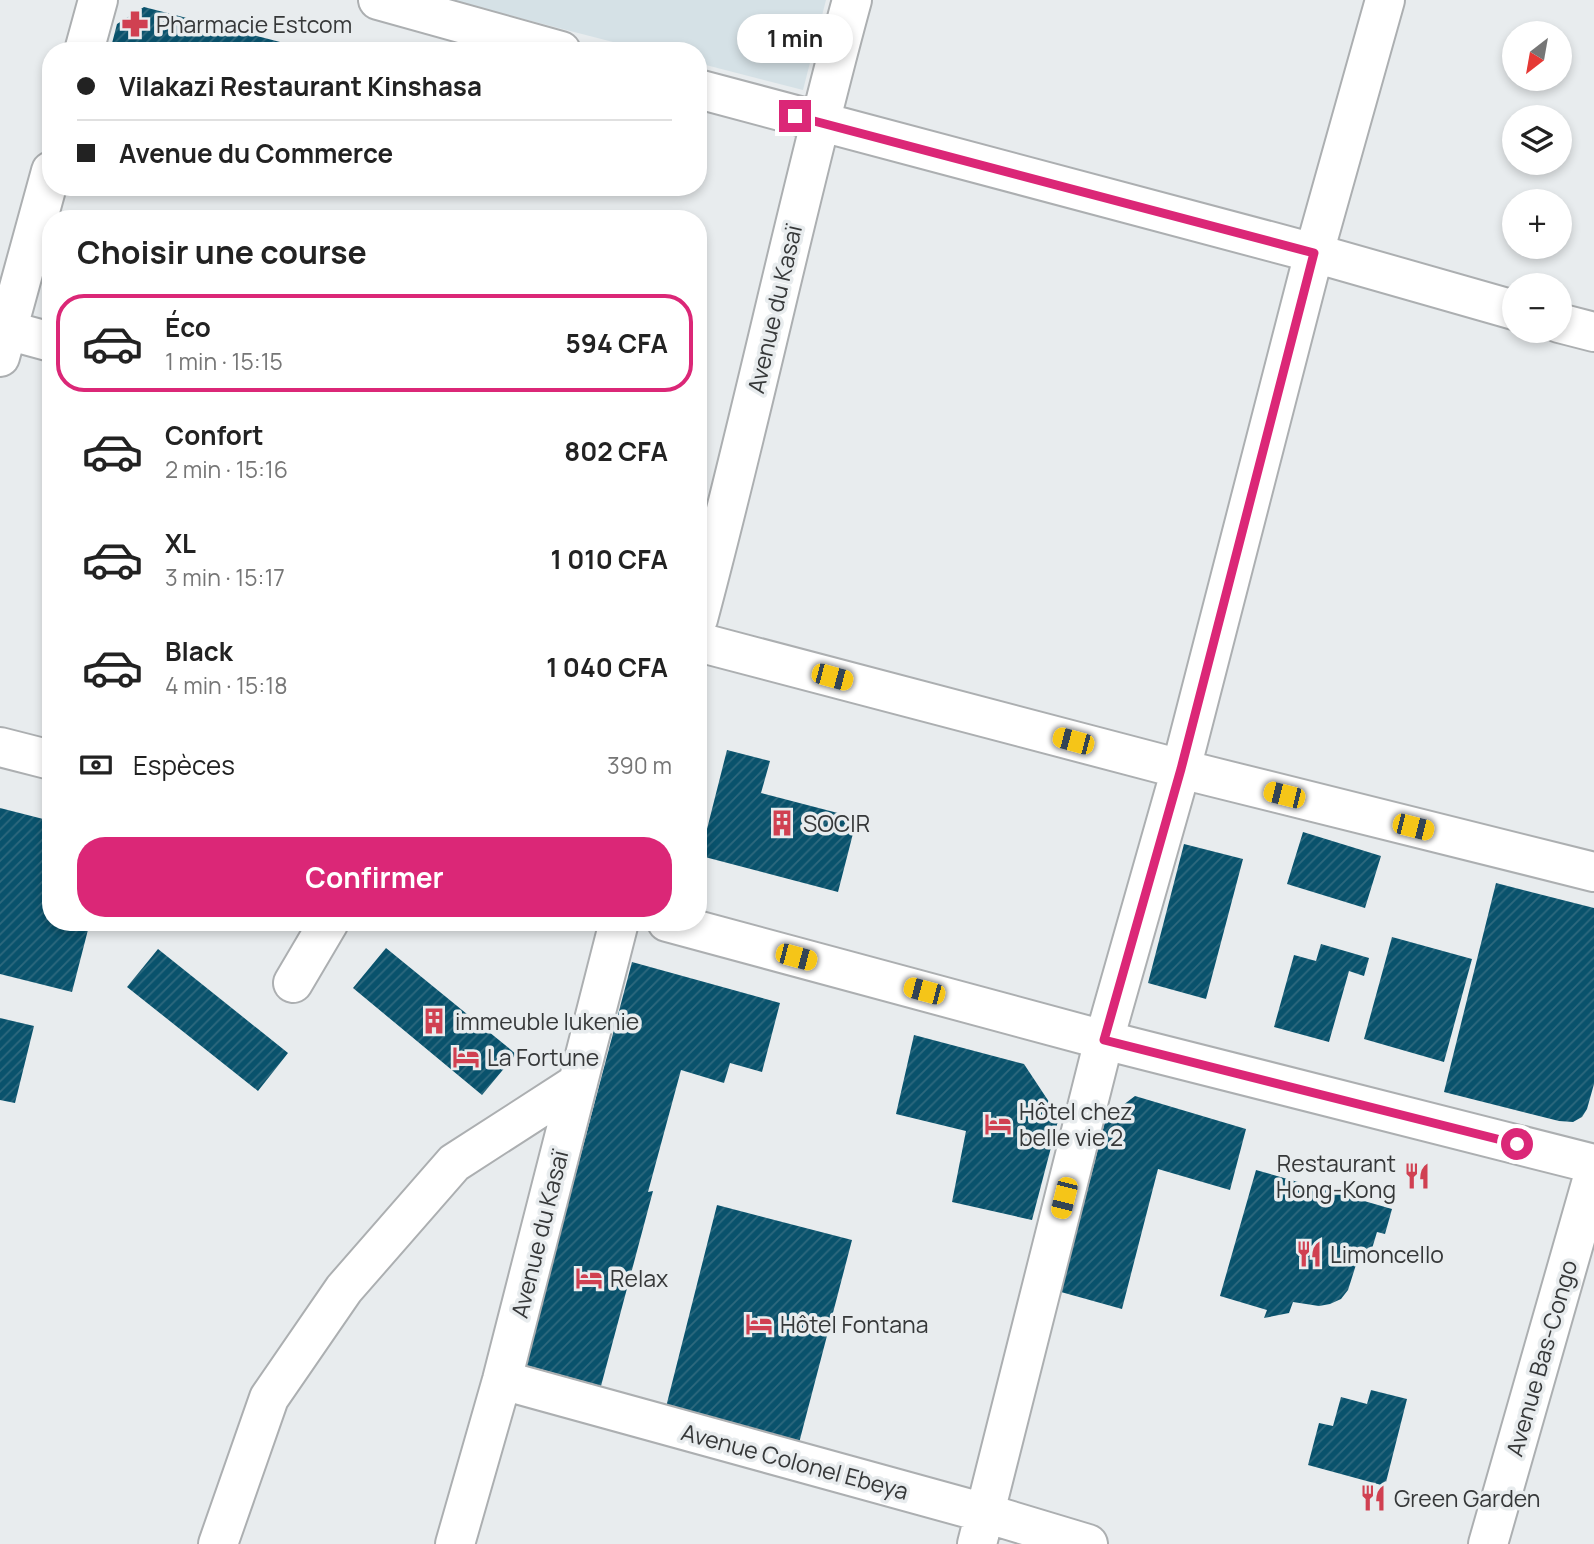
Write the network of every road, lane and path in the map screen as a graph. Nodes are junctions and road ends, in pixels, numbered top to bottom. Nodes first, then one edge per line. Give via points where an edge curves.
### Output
1 (97, 0) edge
2 (378, 0) edge
3 (852, 0) edge
4 (1385, 0) edge
5 (86, 42) edge
6 (529, 42) edge
7 (707, 91) edge
8 (819, 122) junction
9 (44, 196) edge
10 (1314, 253) junction
11 (1502, 307) edge
12 (1572, 326) edge
13 (1594, 332) edge
14 (42, 342) edge
15 (4, 344) edge
16 (711, 523) edge
17 (707, 553) edge
18 (707, 644) edge
19 (0, 747) edge
20 (42, 758) edge
21 (1181, 769) junction
22 (1594, 872) edge
23 (324, 931) edge
24 (617, 931) edge
25 (700, 931) edge
26 (293, 984) dead end
27 (1104, 1040) junction
28 (578, 1083) junction
29 (1594, 1164) edge
30 (1594, 1173) edge
31 (502, 1380) junction
32 (981, 1529) edge
33 (218, 1544) edge
34 (455, 1544) edge
35 (1088, 1544) edge
36 (1488, 1544) edge

1 - 5 street
2 - 6 street
3 - 8 street, Avenue du Kasaï
4 - 10 street
7 - 8 street
8 - 10 street
8 - 16 street, Avenue du Kasaï
9 - 15 street
10 - 11 street
10 - 21 street
12 - 13 street
14 - 15 street
16 - 17 street, Avenue du Kasaï
18 - 21 street
19 - 20 street
21 - 22 street
21 - 27 street
23 - 26 street
24 - 28 street, Avenue du Kasaï
25 - 27 street
27 - 29 street
27 - 32 street
28 - 31 street, Avenue du Kasaï
28 - 33 street via 454,1163 344,1289 269,1398
30 - 36 street, Avenue Bas-Congo
31 - 32 street, Avenue Colonel Ebeya
31 - 34 street, Avenue du Kasaï
32 - 35 street, Avenue Colonel Ebeya

